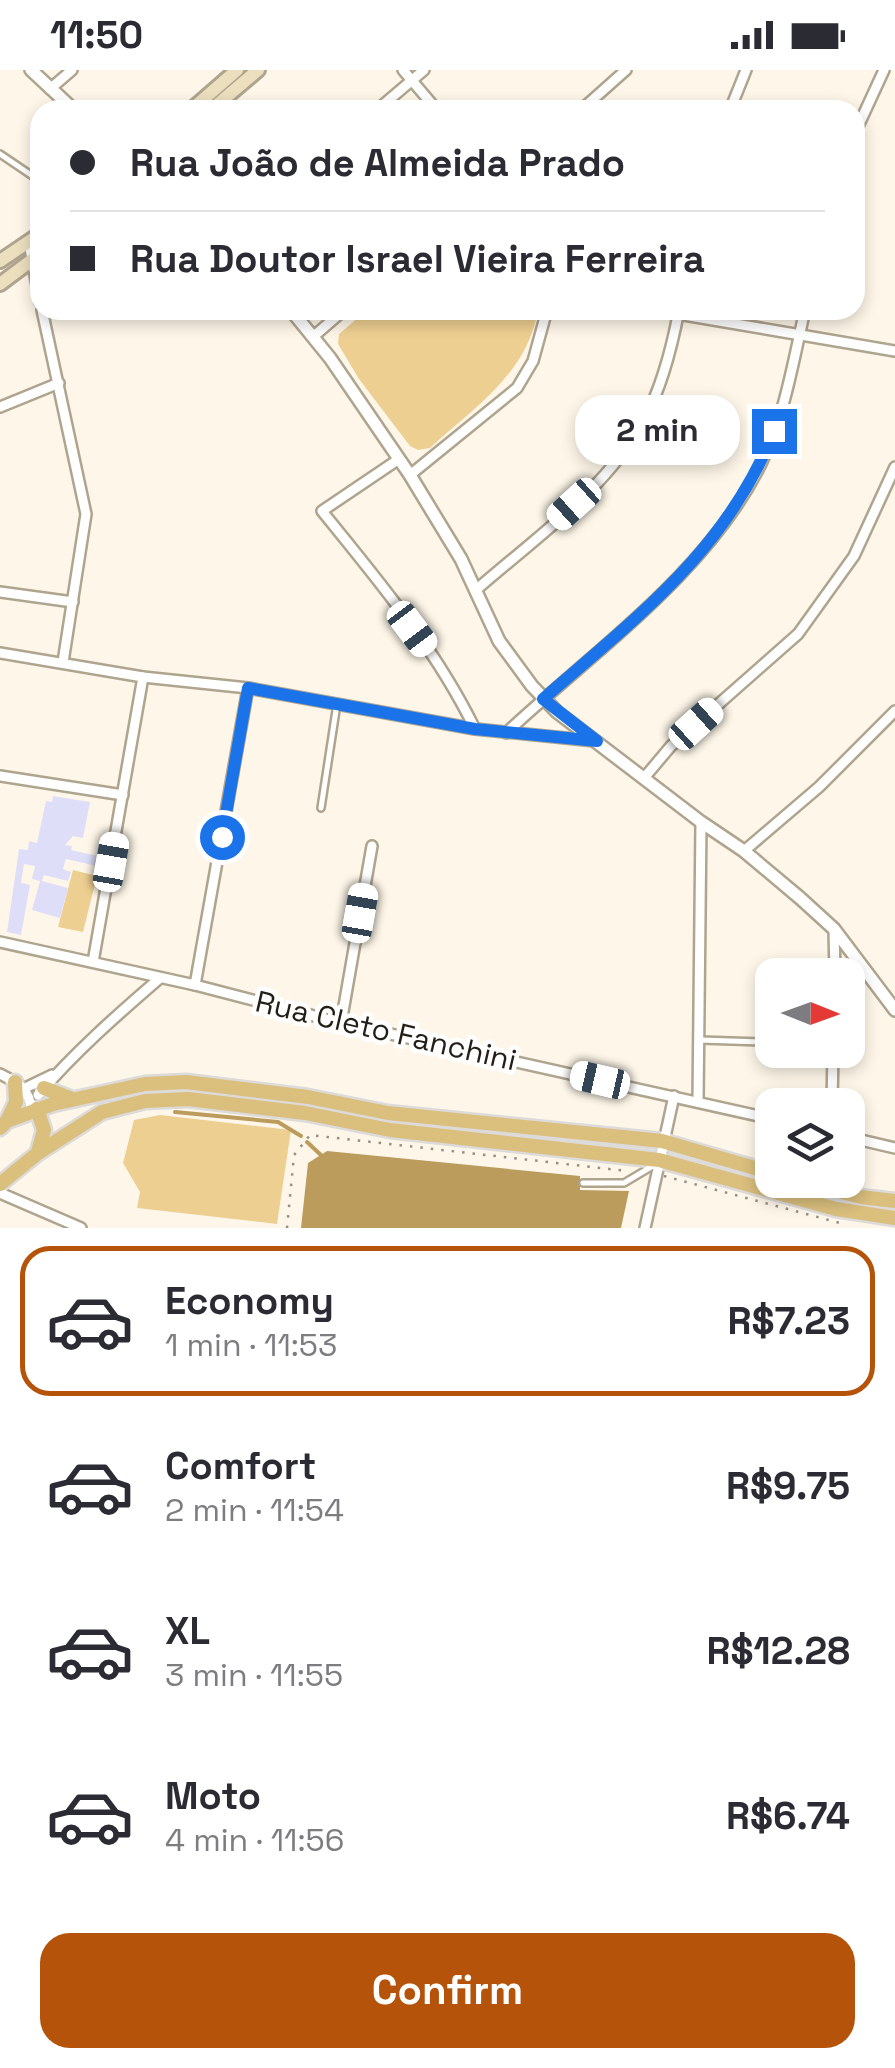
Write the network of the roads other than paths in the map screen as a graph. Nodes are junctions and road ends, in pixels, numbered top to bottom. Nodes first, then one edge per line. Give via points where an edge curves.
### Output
1 (30, 70) edge
2 (72, 70) edge
3 (237, 70) edge
4 (258, 70) edge
5 (403, 70) edge
6 (424, 70) edge
7 (626, 70) edge
8 (746, 70) edge
9 (884, 70) edge
10 (412, 81) junction
11 (50, 89) junction
12 (63, 100) edge
13 (202, 100) edge
14 (223, 100) edge
15 (389, 100) edge
16 (428, 100) edge
17 (596, 100) edge
18 (734, 100) edge
19 (865, 111) edge
20 (0, 154) edge
21 (30, 174) edge
22 (30, 241) edge
23 (0, 261) edge
24 (30, 262) edge
25 (0, 284) edge
26 (44, 320) edge
27 (300, 320) edge
28 (332, 320) edge
29 (544, 320) edge
30 (677, 320) edge
31 (721, 320) edge
32 (802, 320) edge
33 (799, 335) junction
34 (314, 336) junction
35 (895, 351) edge
36 (59, 382) junction
37 (0, 407) edge
38 (398, 459) junction
39 (895, 467) edge
40 (410, 476) junction
41 (476, 590) junction
42 (0, 592) edge
43 (73, 602) junction
44 (0, 653) edge
45 (62, 662) junction
46 (144, 677) junction
47 (248, 688) junction
48 (543, 699) junction
49 (337, 704) junction
50 (895, 712) edge
51 (475, 729) junction
52 (506, 733) junction
53 (597, 741) junction
54 (0, 776) edge
55 (644, 778) junction
56 (123, 795) junction
57 (320, 808) dead end
58 (701, 822) junction
59 (372, 846) dead end
60 (744, 851) junction
61 (834, 929) junction
62 (0, 942) edge
63 (835, 958) edge
64 (92, 962) junction
65 (160, 978) junction
66 (195, 986) junction
67 (895, 1010) edge
68 (341, 1023) junction
69 (697, 1040) junction
70 (755, 1042) edge
71 (25, 1090) edge
72 (674, 1096) junction
73 (76, 1099) junction
74 (698, 1102) junction
75 (755, 1116) edge
76 (4, 1124) edge
77 (865, 1141) edge
78 (662, 1142) junction
79 (895, 1148) edge
80 (38, 1153) junction
81 (658, 1166) junction
82 (755, 1168) edge
83 (582, 1183) dead end
84 (0, 1184) edge
85 (0, 1193) edge
86 (865, 1196) edge
87 (895, 1201) edge
88 (895, 1218) edge
89 (81, 1228) edge
90 (645, 1228) edge

1 - 11 street
2 - 11 street
3 - 13 main road
4 - 14 main road
5 - 10 street
6 - 10 street
7 - 17 street
8 - 18 street
9 - 19 street
10 - 15 street
10 - 16 street
11 - 12 street
20 - 21 lane
22 - 23 main road
24 - 25 main road
26 - 36 street
27 - 34 street
28 - 34 street
29 - 40 street via 533,362 517,388
30 - 41 street via 645,420 611,468
31 - 33 street
32 - 33 street
33 - 35 street
33 - 48 street via 768,446 723,526 696,561
34 - 38 street
36 - 37 street
36 - 43 street via 86,514
38 - 40 street
38 - 51 street via 322,511 453,684
39 - 55 street via 854,556 798,634
40 - 41 street
41 - 48 street via 500,641
42 - 43 street
43 - 45 street
44 - 45 street
45 - 46 street
46 - 47 street
46 - 56 street
47 - 49 street
47 - 66 street
48 - 52 street
48 - 53 street
49 - 51 street
49 - 57 lane
50 - 60 street
51 - 52 street
52 - 53 street
53 - 55 street
54 - 56 street
55 - 58 street
56 - 64 street
58 - 60 street
58 - 69 street
59 - 68 street
60 - 61 street
61 - 63 street
61 - 67 street
62 - 64 street, Rua Cleto Fanchini
64 - 65 street, Rua Cleto Fanchini
65 - 66 street, Rua Cleto Fanchini
65 - 71 street via 54,1074
66 - 68 street, Rua Cleto Fanchini
68 - 72 street, Rua Cleto Fanchini
69 - 70 lane
69 - 74 street
71 - 73 main road
71 - 73 main road
71 - 76 main road
71 - 76 main road
71 - 80 main road via 44,1136
72 - 74 street, Rua Cleto Fanchini
72 - 78 street
73 - 78 main road via 186,1082
74 - 75 street, Rua Cleto Fanchini
77 - 79 street
78 - 81 street
78 - 82 main road
80 - 81 main road via 102,1112 166,1099
80 - 84 main road
81 - 83 lane via 617,1184
81 - 88 main road
81 - 90 street
85 - 89 street
86 - 87 main road

